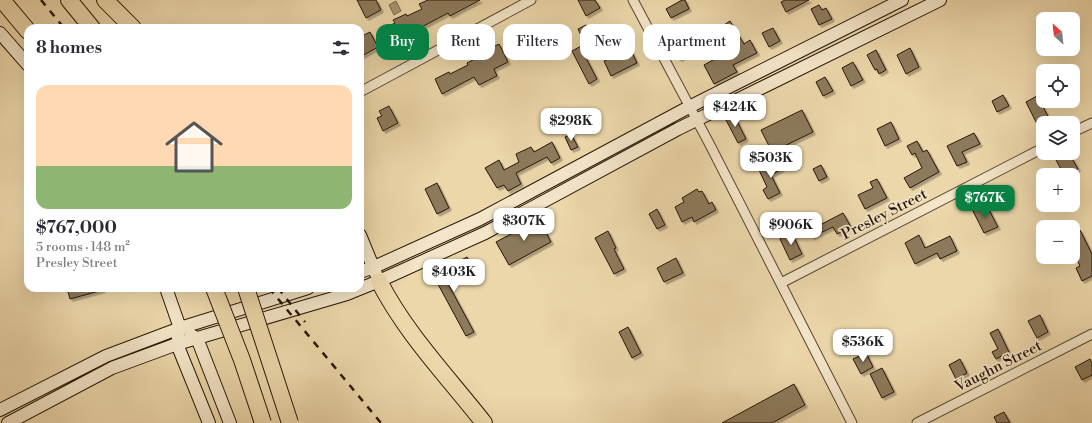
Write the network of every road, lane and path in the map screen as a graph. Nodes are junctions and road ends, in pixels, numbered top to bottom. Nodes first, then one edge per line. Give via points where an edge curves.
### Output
1 (2, 0) edge
2 (69, 0) edge
3 (105, 0) edge
4 (111, 0) edge
5 (530, 0) edge
6 (633, 0) edge
7 (902, 0) edge
8 (940, 0) edge
9 (89, 24) edge
10 (130, 24) edge
11 (131, 24) edge
12 (24, 26) edge
13 (0, 33) edge
14 (787, 57) junction
15 (24, 60) edge
16 (794, 72) junction
17 (364, 90) edge
18 (689, 107) junction
19 (696, 120) junction
20 (1092, 123) edge
21 (1080, 129) edge
22 (1036, 152) edge
23 (550, 182) junction
24 (557, 194) junction
25 (480, 219) junction
26 (485, 233) junction
27 (364, 245) edge
28 (364, 272) edge
29 (376, 274) junction
30 (364, 282) edge
31 (781, 283) junction
32 (167, 292) edge
33 (216, 292) edge
34 (247, 292) edge
35 (295, 292) edge
36 (350, 292) edge
37 (180, 328) junction
38 (1092, 334) edge
39 (197, 338) junction
40 (177, 344) junction
41 (74, 372) junction
42 (80, 386) junction
43 (0, 410) edge
44 (8, 423) edge
45 (209, 423) edge
46 (230, 423) edge
47 (264, 423) edge
48 (290, 423) edge
49 (484, 423) edge
50 (852, 423) edge
51 (917, 423) edge

1 - 12 highway
2 - 9 highway
3 - 10 highway
4 - 11 main road
5 - 17 street
6 - 18 street
7 - 14 main road
8 - 16 main road
13 - 15 main road
14 - 16 main road
14 - 18 main road
16 - 19 main road
18 - 19 street
18 - 23 main road
19 - 24 main road
19 - 31 street
20 - 21 street
22 - 31 street, Presley Street
23 - 24 main road
23 - 25 main road
24 - 26 main road
25 - 26 main road
25 - 29 main road
26 - 29 main road
27 - 29 main road
28 - 29 main road
29 - 30 main road
29 - 49 highway via 389,301 410,331
31 - 50 street
32 - 37 main road
33 - 47 highway, bridge
34 - 48 highway, bridge
35 - 37 main road
36 - 39 main road
37 - 39 main road
37 - 40 main road
37 - 41 main road via 106,356
38 - 51 street, Vaughn Street
39 - 40 main road
39 - 46 main road
40 - 42 main road via 112,368
40 - 45 main road
41 - 42 main road
41 - 43 main road
42 - 44 main road

